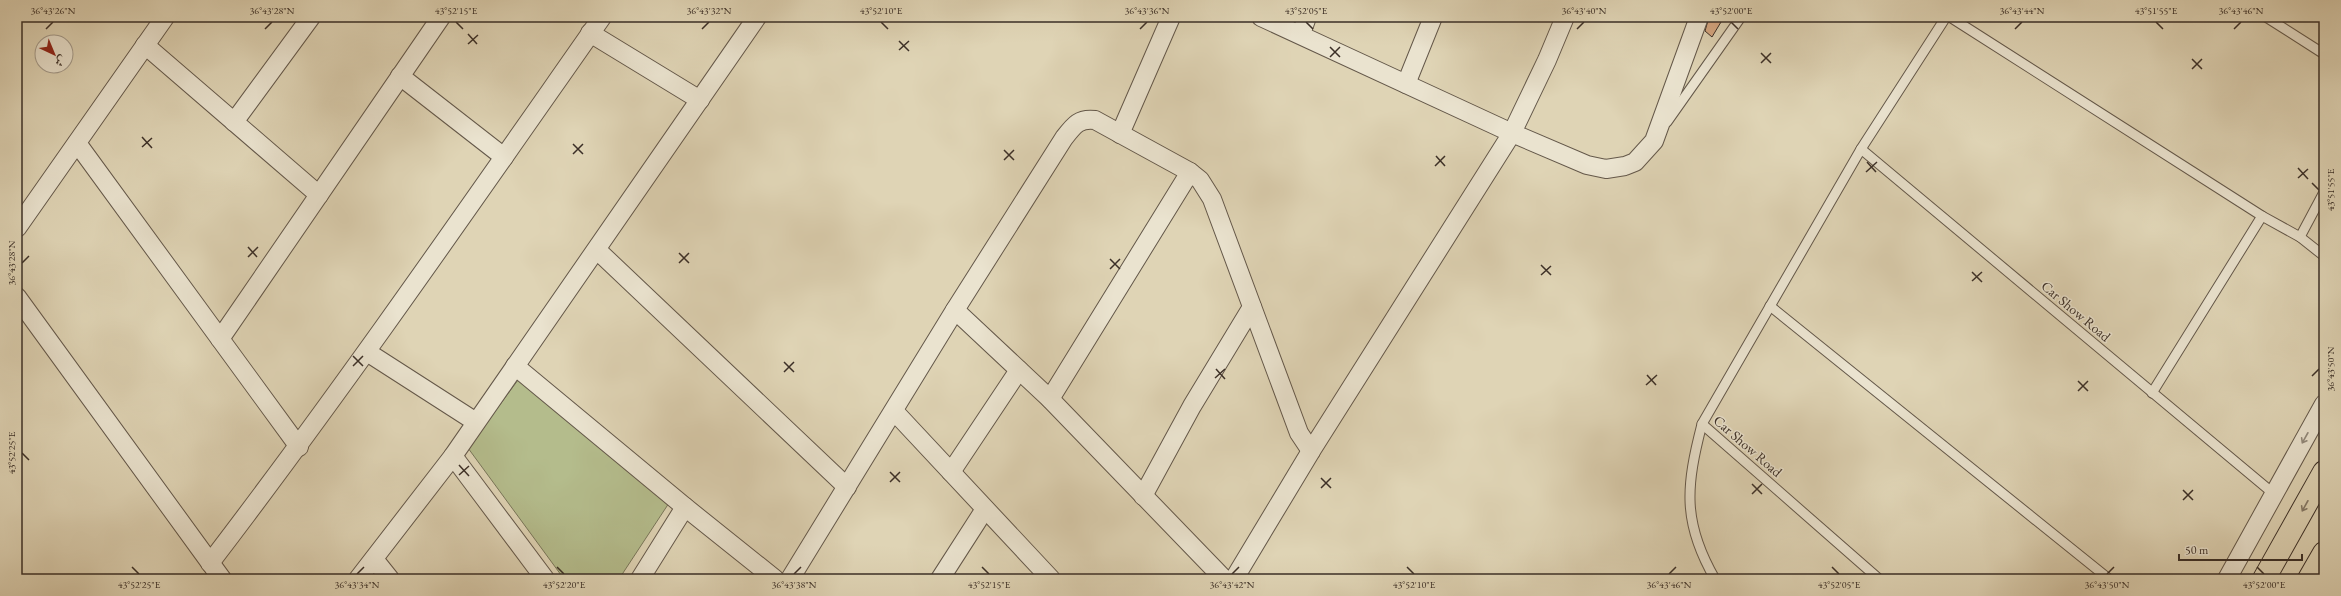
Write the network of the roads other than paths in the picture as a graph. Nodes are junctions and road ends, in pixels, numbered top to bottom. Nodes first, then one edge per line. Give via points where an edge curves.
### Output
1 (164, 17) edge
2 (311, 17) edge
3 (441, 17) edge
4 (602, 17) edge
5 (757, 17) edge
6 (1171, 17) edge
7 (1261, 17) edge
8 (1308, 17) edge
9 (1433, 17) edge
10 (1565, 17) edge
11 (1699, 17) edge
12 (1741, 17) edge
13 (1946, 17) edge
14 (1950, 17) edge
15 (2266, 17) edge
16 (590, 33) junction
17 (1301, 34) junction
18 (145, 46) junction
19 (2324, 54) edge
20 (400, 76) junction
21 (1406, 84) junction
22 (700, 100) junction
23 (234, 122) junction
24 (1512, 133) junction
25 (1120, 134) junction
26 (1654, 141) junction
27 (77, 143) junction
28 (1861, 149) junction
29 (504, 157) junction
30 (1190, 172) junction
31 (2324, 192) edge
32 (319, 195) junction
33 (2262, 216) junction
34 (17, 228) edge
35 (2300, 237) junction
36 (597, 250) junction
37 (2324, 256) edge
38 (17, 297) edge
39 (1770, 306) junction
40 (1252, 308) junction
41 (955, 310) junction
42 (220, 339) junction
43 (367, 352) junction
44 (515, 366) junction
45 (1019, 370) junction
46 (2152, 393) junction
47 (1050, 399) junction
48 (2324, 404) edge
49 (894, 411) junction
50 (476, 422) junction
51 (1702, 424) junction
52 (299, 447) junction
53 (1311, 451) junction
54 (453, 456) junction
55 (951, 472) junction
56 (2324, 472) edge
57 (847, 487) junction
58 (2274, 494) junction
59 (1143, 496) junction
60 (685, 507) junction
61 (985, 509) junction
62 (2324, 553) edge
63 (374, 558) junction
64 (210, 564) junction
65 (222, 579) edge
66 (358, 579) edge
67 (390, 579) edge
68 (545, 579) edge
69 (640, 579) edge
70 (775, 579) edge
71 (790, 579) edge
72 (940, 579) edge
73 (1051, 579) edge
74 (1224, 579) edge
75 (1234, 579) edge
76 (1716, 579) edge
77 (1879, 579) edge
78 (2109, 579) edge
79 (2228, 579) edge
80 (2264, 579) edge
81 (2310, 579) edge

1 - 18 street
2 - 23 street
3 - 20 street
4 - 16 street
5 - 22 street
6 - 25 street
7 - 17 street
8 - 17 street
9 - 21 street
10 - 24 street
11 - 26 street
12 - 26 lane
13 - 28 lane
14 - 33 lane
15 - 19 lane
16 - 22 street
16 - 29 street
17 - 21 street
18 - 23 street
18 - 27 street
20 - 29 street
20 - 32 street
21 - 24 street
22 - 36 street
23 - 32 street
24 - 26 street via 1587,165 1606,169 1635,162
24 - 53 street
25 - 30 street
25 - 41 street via 1095,120 1084,119 1075,123
27 - 34 street
27 - 42 street
28 - 39 lane
28 - 46 lane, Car Show Road
29 - 43 street
30 - 40 street via 1200,180 1212,199
30 - 47 street
31 - 35 lane
32 - 42 street
33 - 35 lane
33 - 46 lane
35 - 37 lane
36 - 44 street
36 - 57 street
38 - 64 street
39 - 51 lane
39 - 78 lane
40 - 53 street via 1300,433
40 - 59 street via 1192,406
41 - 45 street
41 - 49 street
42 - 52 street
43 - 50 street
43 - 52 street
44 - 50 street
44 - 60 street
45 - 47 street
45 - 55 street
46 - 58 lane, Car Show Road
47 - 59 street
48 -> 58 street
49 - 55 street
49 - 57 street
50 - 54 street
51 - 76 lane, Car Show Road via 1694,454 1689,491 1691,521
51 - 77 lane, Car Show Road
52 - 64 street
53 - 75 street
54 - 63 street
54 - 68 street
55 - 61 street
56 -> 80 highway
57 - 71 street
58 - 79 street
59 - 74 street
60 - 69 street
60 - 70 street
61 - 72 street
61 - 73 street
62 - 81 highway
63 - 66 street
63 - 67 street
64 - 65 street

